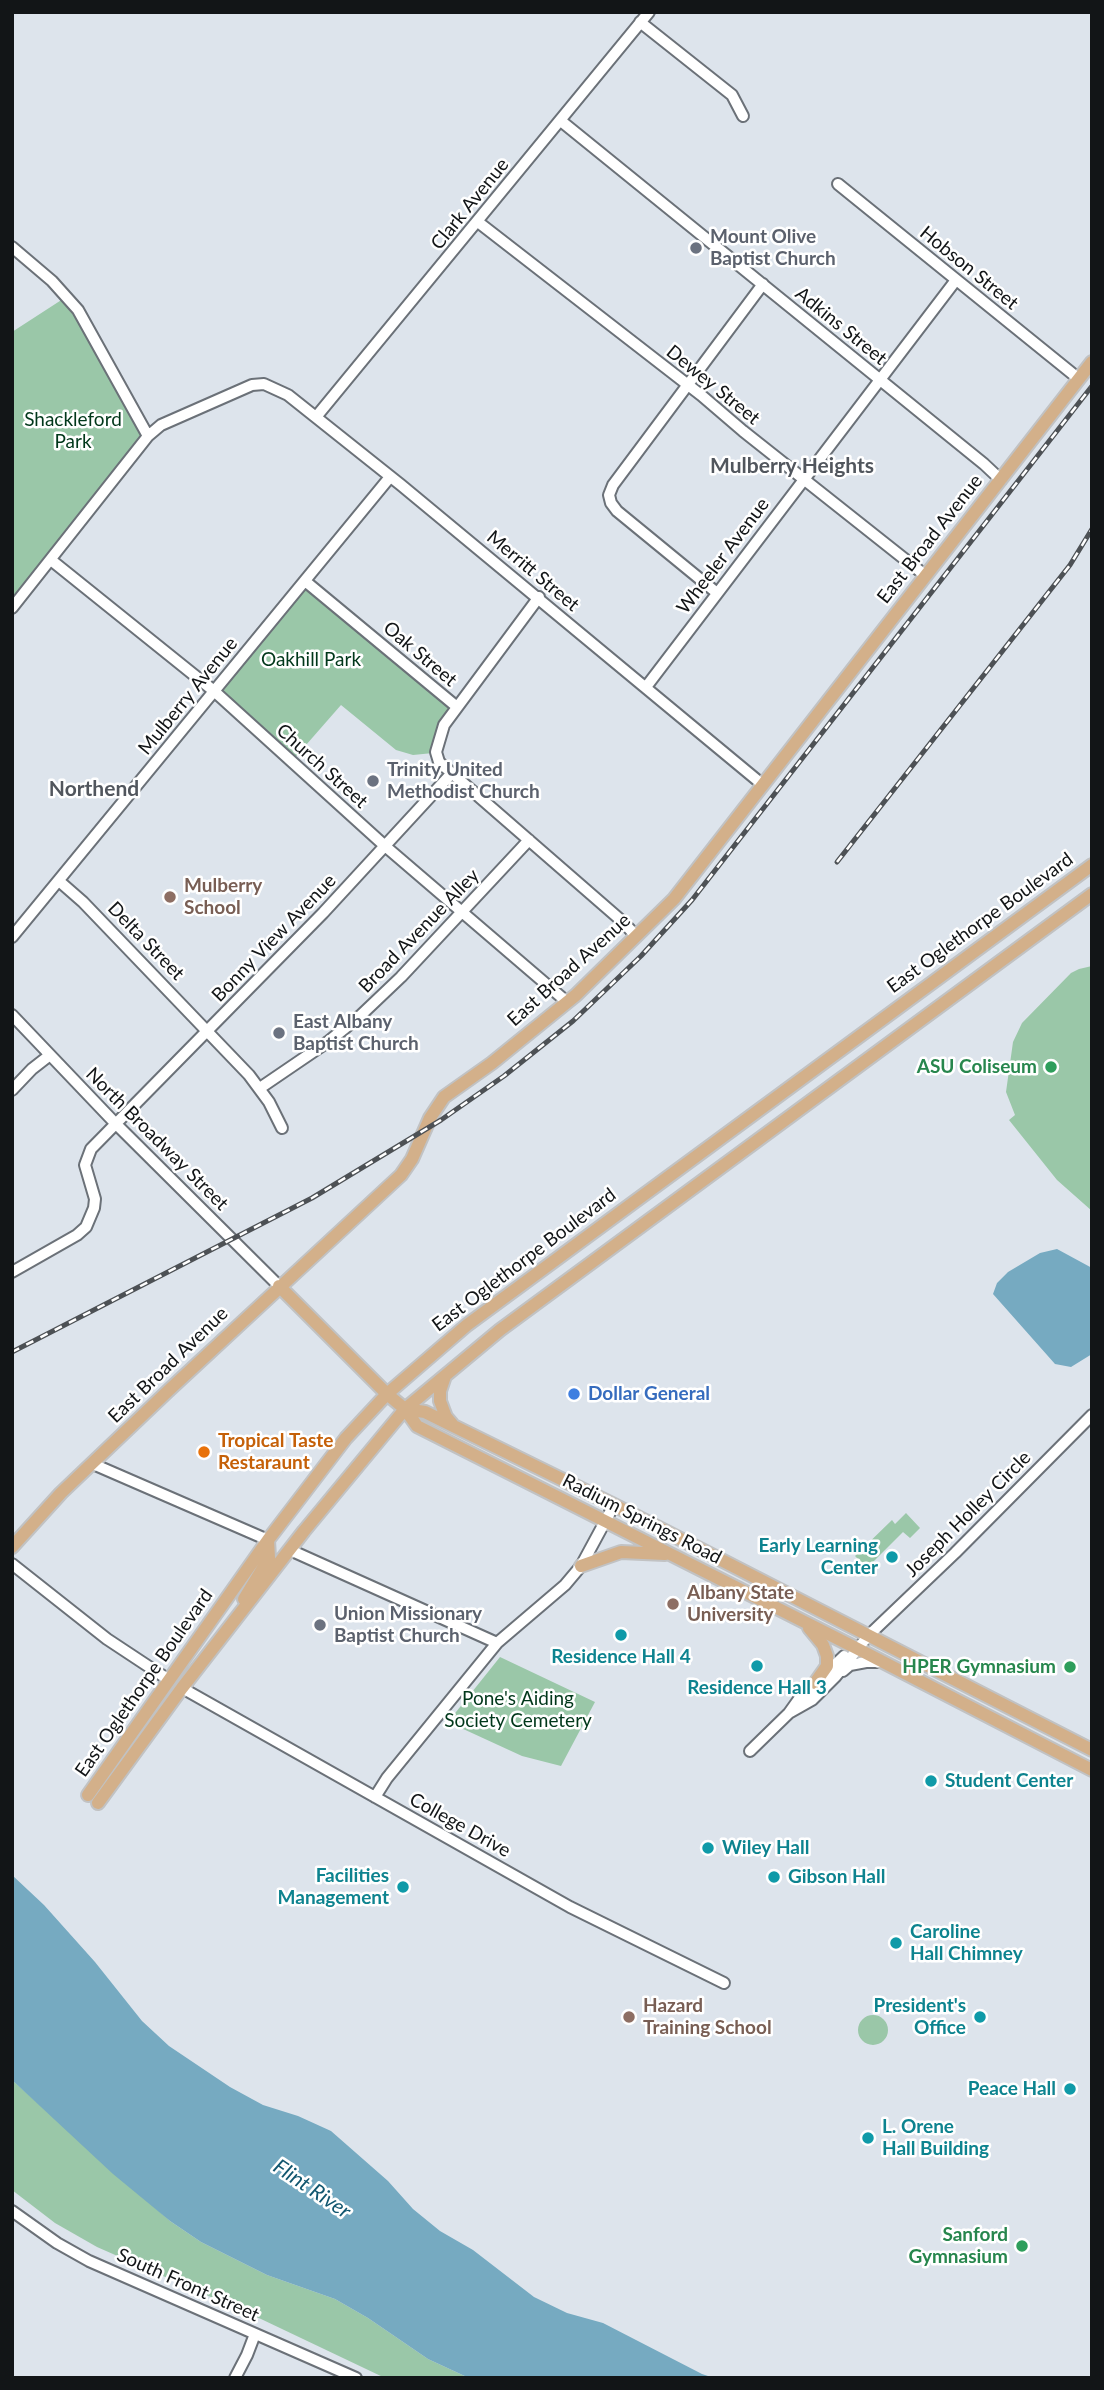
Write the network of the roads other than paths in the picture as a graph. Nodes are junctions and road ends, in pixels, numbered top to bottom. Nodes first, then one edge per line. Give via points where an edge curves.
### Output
1 (649, 12) edge
2 (640, 22) junction
3 (743, 116) dead end
4 (561, 121) junction
5 (838, 184) dead end
6 (478, 222) junction
7 (12, 247) edge
8 (956, 280) junction
9 (763, 284) junction
10 (1092, 362) edge
11 (1079, 379) junction
12 (880, 380) junction
13 (688, 384) junction
14 (316, 417) junction
15 (148, 436) junction
16 (390, 477) junction
17 (805, 480) junction
18 (1001, 480) junction
19 (51, 560) junction
20 (926, 576) junction
21 (304, 581) junction
22 (717, 593) junction
23 (540, 597) junction
24 (12, 608) edge
25 (646, 687) junction
26 (214, 691) junction
27 (457, 707) junction
28 (452, 773) junction
29 (763, 785) junction
30 (530, 840) junction
31 (385, 846) junction
32 (1092, 864) edge
33 (59, 881) junction
34 (1092, 894) edge
35 (463, 912) junction
36 (636, 936) junction
37 (12, 937) edge
38 (567, 1002) junction
39 (12, 1016) edge
40 (209, 1031) junction
41 (50, 1055) junction
42 (260, 1088) junction
43 (12, 1090) edge
44 (115, 1123) junction
45 (282, 1128) dead end
46 (12, 1272) edge
47 (279, 1286) junction
48 (446, 1373) junction
49 (387, 1395) junction
50 (405, 1409) junction
51 (1092, 1415) edge
52 (455, 1427) junction
53 (93, 1464) junction
54 (614, 1505) junction
55 (606, 1522) junction
56 (268, 1540) junction
57 (12, 1547) edge
58 (290, 1550) junction
59 (669, 1555) junction
60 (12, 1564) edge
61 (581, 1566) junction
62 (802, 1621) junction
63 (868, 1636) junction
64 (497, 1643) junction
65 (215, 1647) junction
66 (856, 1648) junction
67 (884, 1662) junction
68 (835, 1676) junction
69 (169, 1680) junction
70 (815, 1683) junction
71 (182, 1688) junction
72 (789, 1713) junction
73 (1092, 1750) edge
74 (750, 1751) dead end
75 (1088, 1768) edge
76 (375, 1797) junction
77 (724, 1983) dead end
78 (12, 2211) edge
79 (255, 2334) junction
80 (235, 2378) edge
81 (356, 2378) edge

1 - 2 street, Clark Avenue
2 - 3 street via 732,95
2 - 4 street, Clark Avenue
4 - 6 street, Clark Avenue
4 - 9 street, Adkins Street
5 - 8 street, Hobson Street
6 - 13 street, Dewey Street
6 - 14 street, Clark Avenue
7 - 15 street via 78,310
8 - 11 street, Hobson Street
8 - 12 street, Wheeler Avenue
9 - 12 street, Adkins Street
9 - 13 street
10 - 11 main road, East Broad Avenue
11 - 18 main road, East Broad Avenue
12 - 17 street, Wheeler Avenue
12 - 18 street, Adkins Street
13 - 17 street, Dewey Street
13 - 22 street via 613,485 611,503
14 - 15 street, Merritt Street via 276,388 252,385 167,422
14 - 16 street, Merritt Street
15 - 19 street
16 - 21 street, Mulberry Avenue
16 - 23 street, Merritt Street
17 - 20 street, Dewey Street
17 - 22 street, Wheeler Avenue
18 - 20 main road, East Broad Avenue
19 - 24 street
19 - 26 street, Church Street
20 - 29 main road, East Broad Avenue
21 - 26 street, Mulberry Avenue
21 - 27 street, Oak Street
22 - 25 street, Wheeler Avenue
23 - 25 street, Merritt Street
23 - 27 street
25 - 29 street, Merritt Street
26 - 31 street, Church Street
26 - 33 street, Mulberry Avenue
27 - 28 street, Oak Street via 444,724 436,752 439,762
28 - 30 street, Oak Street
28 - 31 street, Bonny View Avenue
29 - 36 main road, East Broad Avenue via 674,899
30 - 35 street, Broad Avenue Alley
30 - 36 street, Oak Street
31 - 35 street, Church Street
31 - 40 street, Bonny View Avenue
32 - 49 main road, East Oglethorpe Boulevard via 443,1343
33 - 37 street, Mulberry Avenue
33 - 40 street, Delta Street
34 - 48 main road, East Oglethorpe Boulevard
35 - 38 street, Church Street
35 - 42 street, Broad Avenue Alley via 360,1016
36 - 38 main road, East Broad Avenue
38 - 47 main road, East Broad Avenue via 444,1097 401,1175
39 - 41 street, North Broadway Street
40 - 42 street, Delta Street
40 - 44 street, Bonny View Avenue
41 - 43 street
41 - 44 street, North Broadway Street
42 - 45 street, Delta Street
44 - 46 street, Bonny View Avenue via 87,1157 95,1199 86,1227
44 - 47 street, North Broadway Street
47 - 49 main road, Radium Springs Road
47 - 53 main road, East Broad Avenue
48 - 50 main road, East Oglethorpe Boulevard
48 - 52 main road via 440,1401
49 - 50 main road, Radium Springs Road
49 - 56 main road, East Oglethorpe Boulevard via 346,1438
50 - 52 main road, Radium Springs Road via 425,1412
50 - 55 main road, Radium Springs Road via 418,1426
50 - 58 main road, East Oglethorpe Boulevard
51 - 63 street, Joseph Holley Circle
52 - 54 main road, Radium Springs Road
53 - 56 street
53 - 57 main road, East Broad Avenue
54 - 55 street
54 - 63 main road, Radium Springs Road
55 - 59 main road, Radium Springs Road
55 - 61 street
56 - 65 main road via 270,1558
56 - 69 main road, East Oglethorpe Boulevard
58 - 64 street
58 - 65 main road, East Oglethorpe Boulevard
59 - 61 main road via 621,1552
59 - 62 main road, Radium Springs Road
60 - 69 street via 107,1639
61 - 64 street
62 - 66 main road, Radium Springs Road
62 - 70 main road via 827,1656 827,1666
63 - 66 street, Joseph Holley Circle
63 - 73 main road, Radium Springs Road
64 - 76 street
65 - 71 main road, East Oglethorpe Boulevard
66 - 67 main road, Radium Springs Road
66 - 68 street
66 - 70 street
67 - 68 street via 850,1665
67 - 75 main road, Radium Springs Road
68 - 72 street via 812,1700
69 - 71 main road, East Oglethorpe Boulevard via 93,1799
70 - 72 street
71 - 76 street, College Drive
72 - 74 street
76 - 77 street, College Drive via 570,1907
78 - 79 street, South Front Street via 82,2257
79 - 80 street
79 - 81 street, South Front Street

